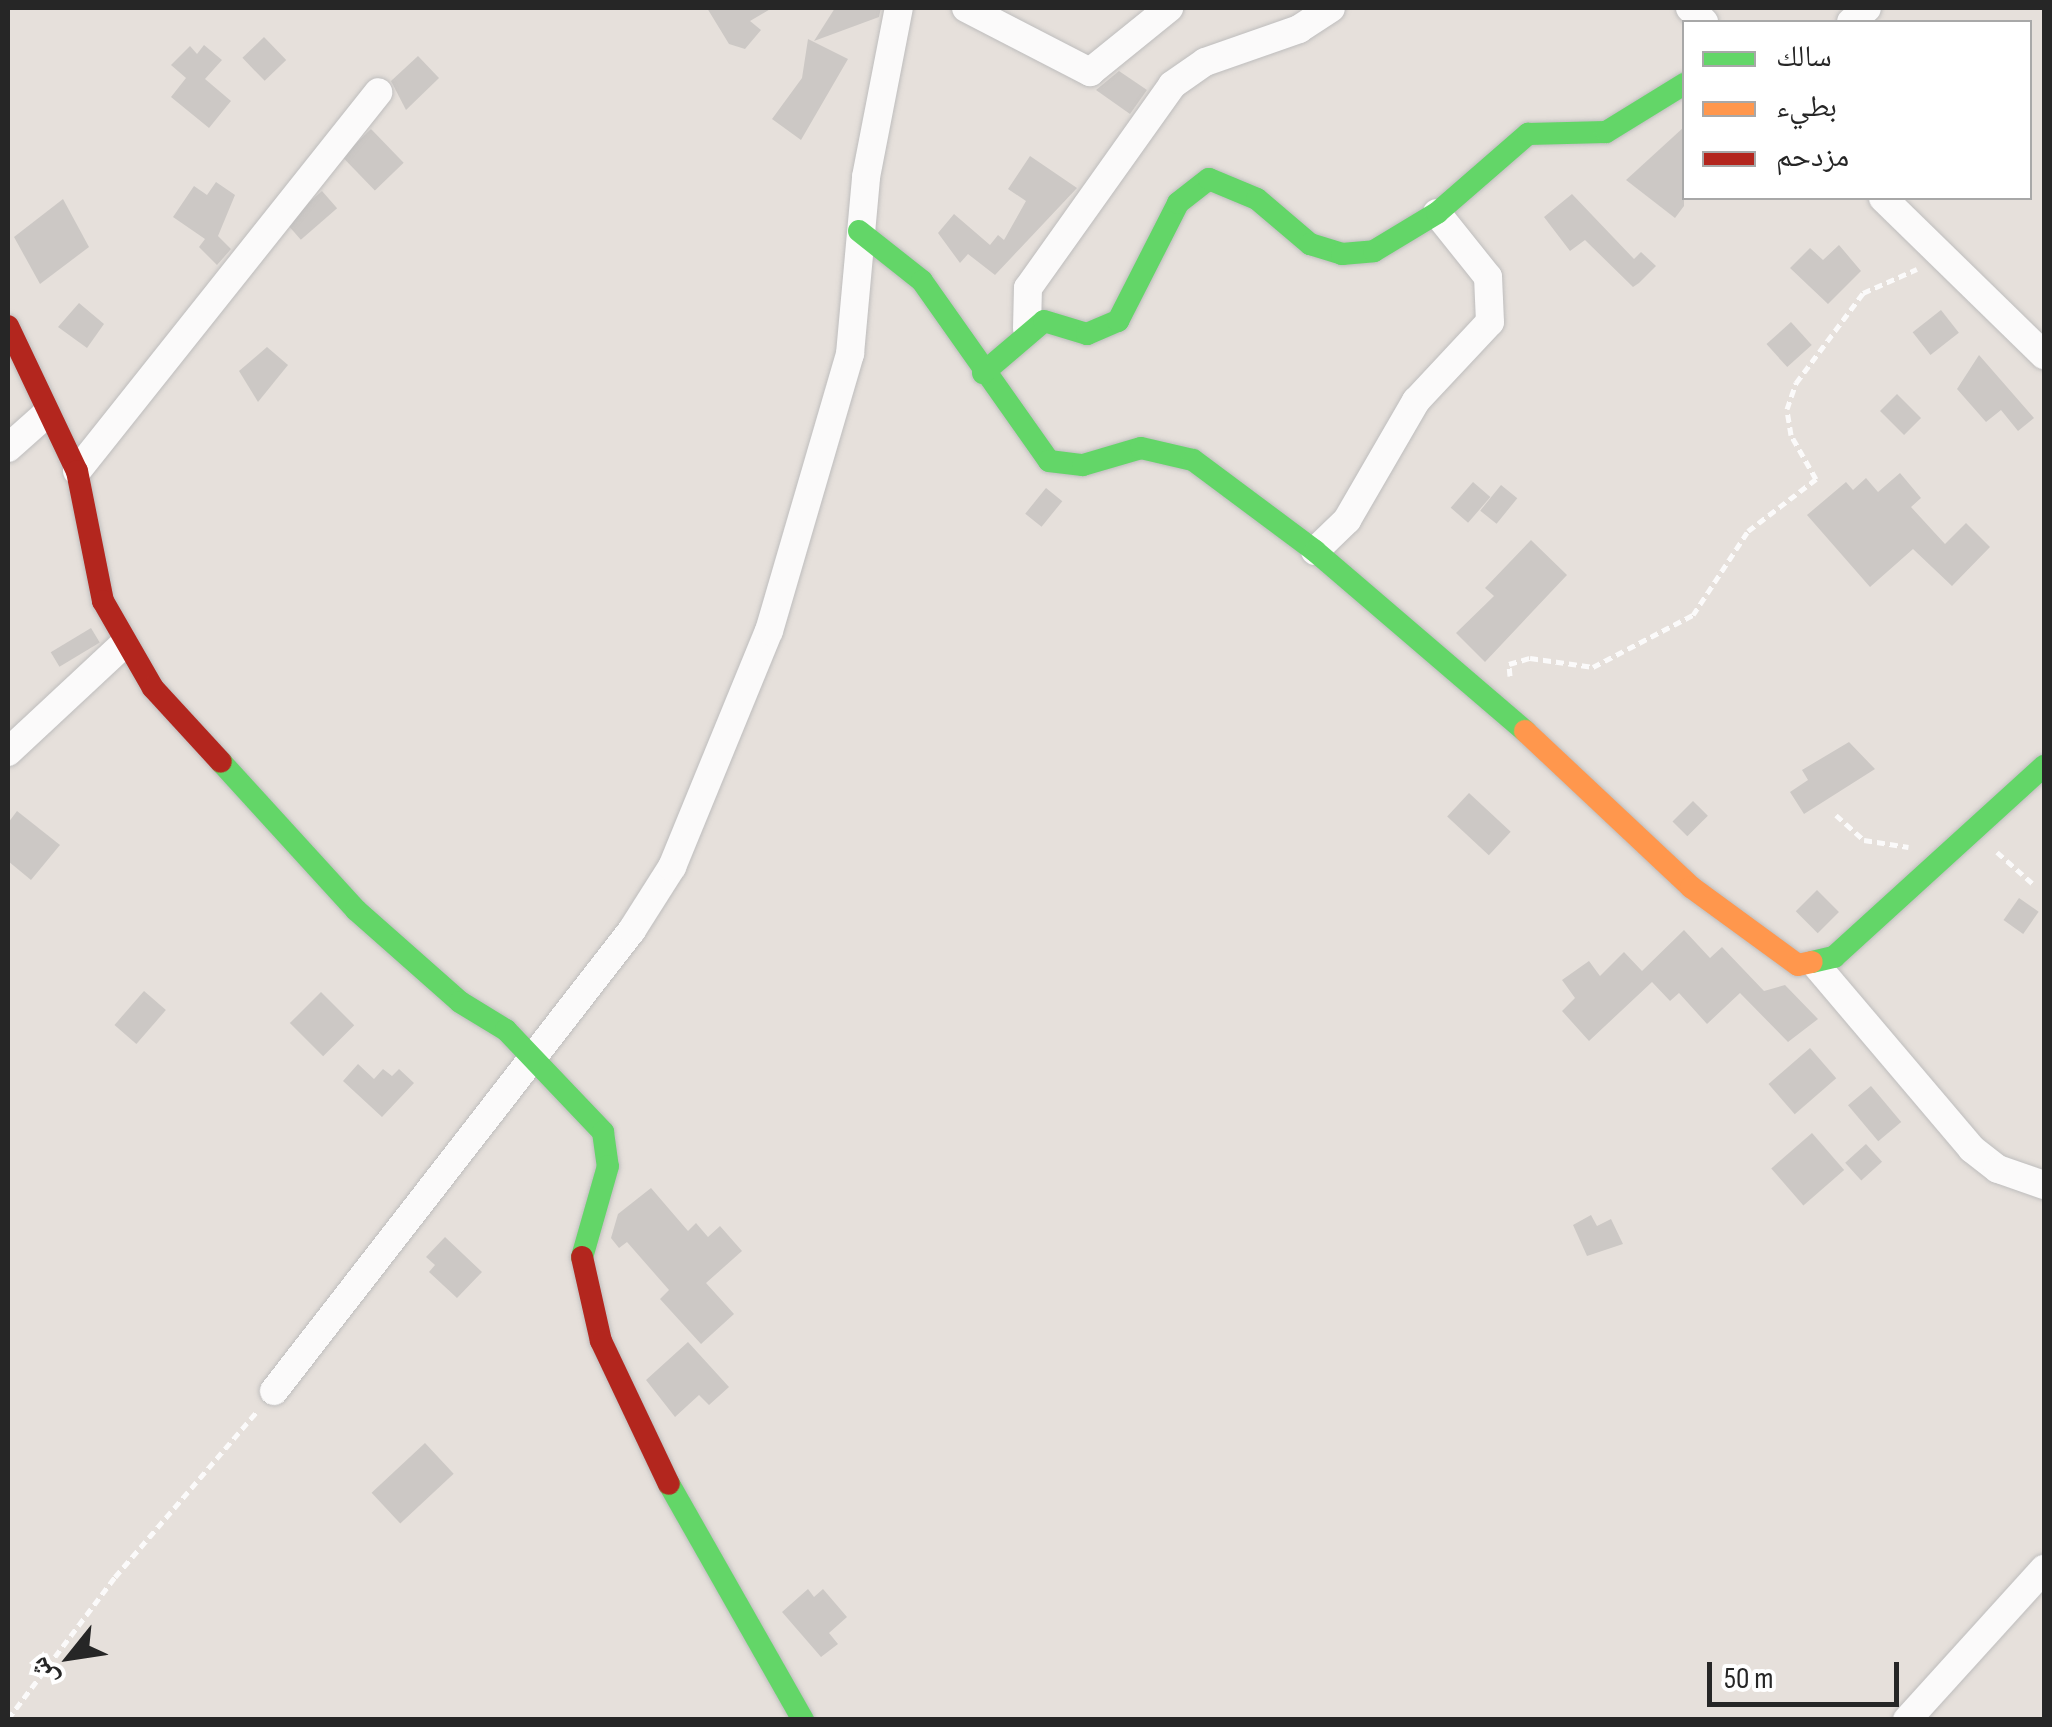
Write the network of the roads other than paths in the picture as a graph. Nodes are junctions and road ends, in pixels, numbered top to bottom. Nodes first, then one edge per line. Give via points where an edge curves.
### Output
1 (899, 8) edge
2 (966, 8) edge
3 (1169, 8) edge
4 (1331, 8) edge
5 (1682, 85) edge
6 (378, 92) dead end
7 (1884, 200) edge
8 (1437, 214) junction
9 (860, 231) junction
10 (8, 326) edge
11 (1027, 328) junction
12 (2044, 355) edge
13 (983, 373) junction
14 (45, 415) junction
15 (8, 448) edge
16 (77, 472) junction
17 (1316, 551) junction
18 (124, 644) junction
19 (8, 752) edge
20 (2044, 766) edge
21 (1816, 966) junction
22 (532, 1058) junction
23 (2044, 1185) edge
24 (274, 1391) road end
25 (2044, 1569) edge
26 (803, 1720) edge
27 (1907, 1720) edge

1 - 9 street
2 - 3 street via 1090,72
4 - 11 street via 1299,30 1206,62 1172,85 1028,288
5 - 8 street via 1606,132 1528,134
6 - 16 street
7 - 12 street
8 - 11 street via 1400,241 1342,254 1310,244 1230,182 1209,179 1178,203 1118,321 1087,334 1060,322
8 - 17 street via 1488,277 1490,322 1416,400 1347,520
9 - 13 street via 906,262
9 - 22 street via 850,354 749,682 672,867
10 - 14 street
11 - 13 street
13 - 17 street via 1049,461 1083,465 1141,448 1166,449
14 - 15 street
14 - 16 street
16 - 18 street via 103,600
17 - 21 street via 1513,719 1691,886 1798,965
18 - 19 street
18 - 22 street via 153,688 356,910
20 - 21 street
21 - 23 street via 1972,1149 1998,1168
22 - 24 street
22 - 26 street via 573,1095 607,1147 582,1253 583,1286 601,1342 696,1540
25 - 27 street

